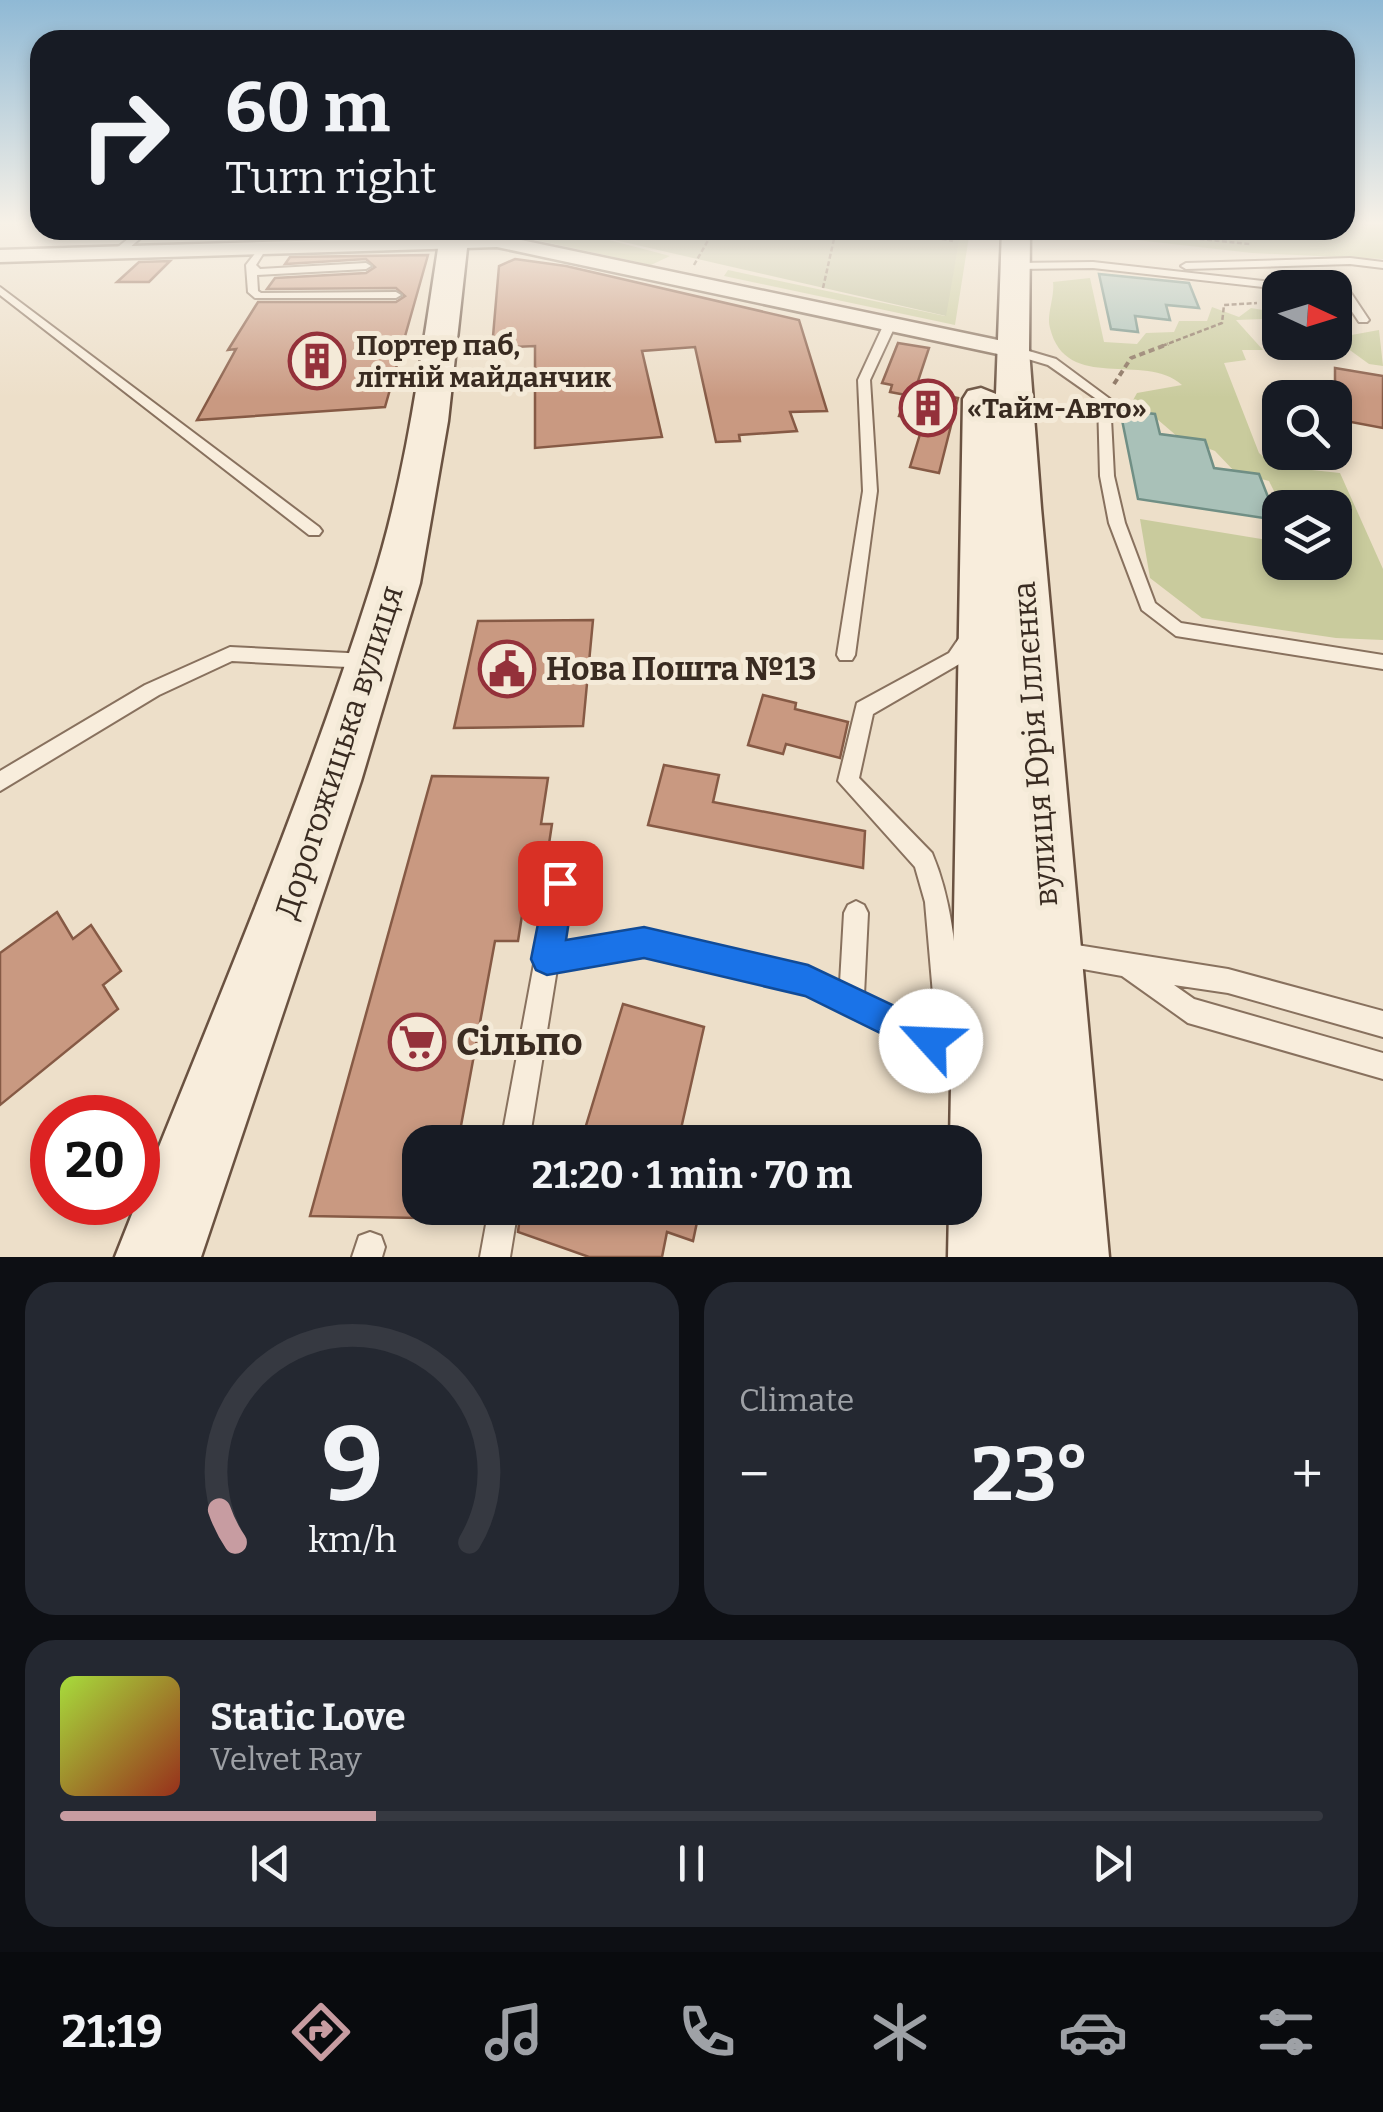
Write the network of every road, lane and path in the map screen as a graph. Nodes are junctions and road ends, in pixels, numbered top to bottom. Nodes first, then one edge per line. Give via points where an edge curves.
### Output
1 (252, 281) edge
2 (448, 281) edge
3 (679, 281) edge
4 (825, 281) edge
5 (1005, 281) edge
6 (1005, 281) edge
7 (1233, 281) edge
8 (1262, 284) edge
9 (823, 288) dead end
10 (0, 290) edge
11 (396, 295) dead end
12 (1262, 303) edge
13 (1352, 307) edge
14 (1363, 320) dead end
15 (889, 326) junction
16 (996, 347) junction
17 (1104, 399) junction
18 (314, 530) dead end
19 (984, 614) junction
20 (846, 655) dead end
21 (373, 661) junction
22 (1383, 662) edge
23 (0, 782) edge
24 (560, 883) dead end
25 (856, 913) dead end
26 (1048, 952) junction
27 (547, 959) junction
28 (1127, 964) junction
29 (851, 1004) junction
30 (1383, 1024) edge
31 (951, 1050) junction
32 (1383, 1066) edge
33 (518, 1125) edge
34 (989, 1168) junction
35 (501, 1225) edge
36 (158, 1257) edge
37 (495, 1257) edge
38 (991, 1257) edge
39 (1066, 1257) edge

1 - 11 lane via 259,296
2 - 21 main road, Дорогожицька вулиця via 429,422
3 - 15 street
4 - 9 path
5 - 16 main road, вулиця Юрія Іллєнка
6 - 16 main road, вулиця Юрія Іллєнка
7 - 8 lane
10 - 18 lane
12 - 17 path via 1224,306 1222,323 1132,358
13 - 14 lane
15 - 16 street
15 - 20 lane via 864,380 870,492
16 - 17 lane via 1052,362
16 - 19 main road, вулиця Юрія Іллєнка
16 - 26 main road, вулиця Юрія Іллєнка
17 - 22 lane via 1107,476 1148,606 1176,629
19 - 31 lane via 955,658 864,709 848,781 924,861 937,902
19 - 34 main road, вулиця Юрія Іллєнка
21 - 23 lane via 230,654 152,690
21 - 36 main road, Дорогожицька вулиця
24 - 27 lane
25 - 29 lane
26 - 28 lane
26 - 39 main road, вулиця Юрія Іллєнка
27 - 29 lane via 644,943 808,981
27 - 33 lane
28 - 30 lane via 1228,981
28 - 32 lane via 1188,1010
29 - 31 lane
31 - 34 lane
34 - 38 main road, вулиця Юрія Іллєнка
35 - 37 lane

